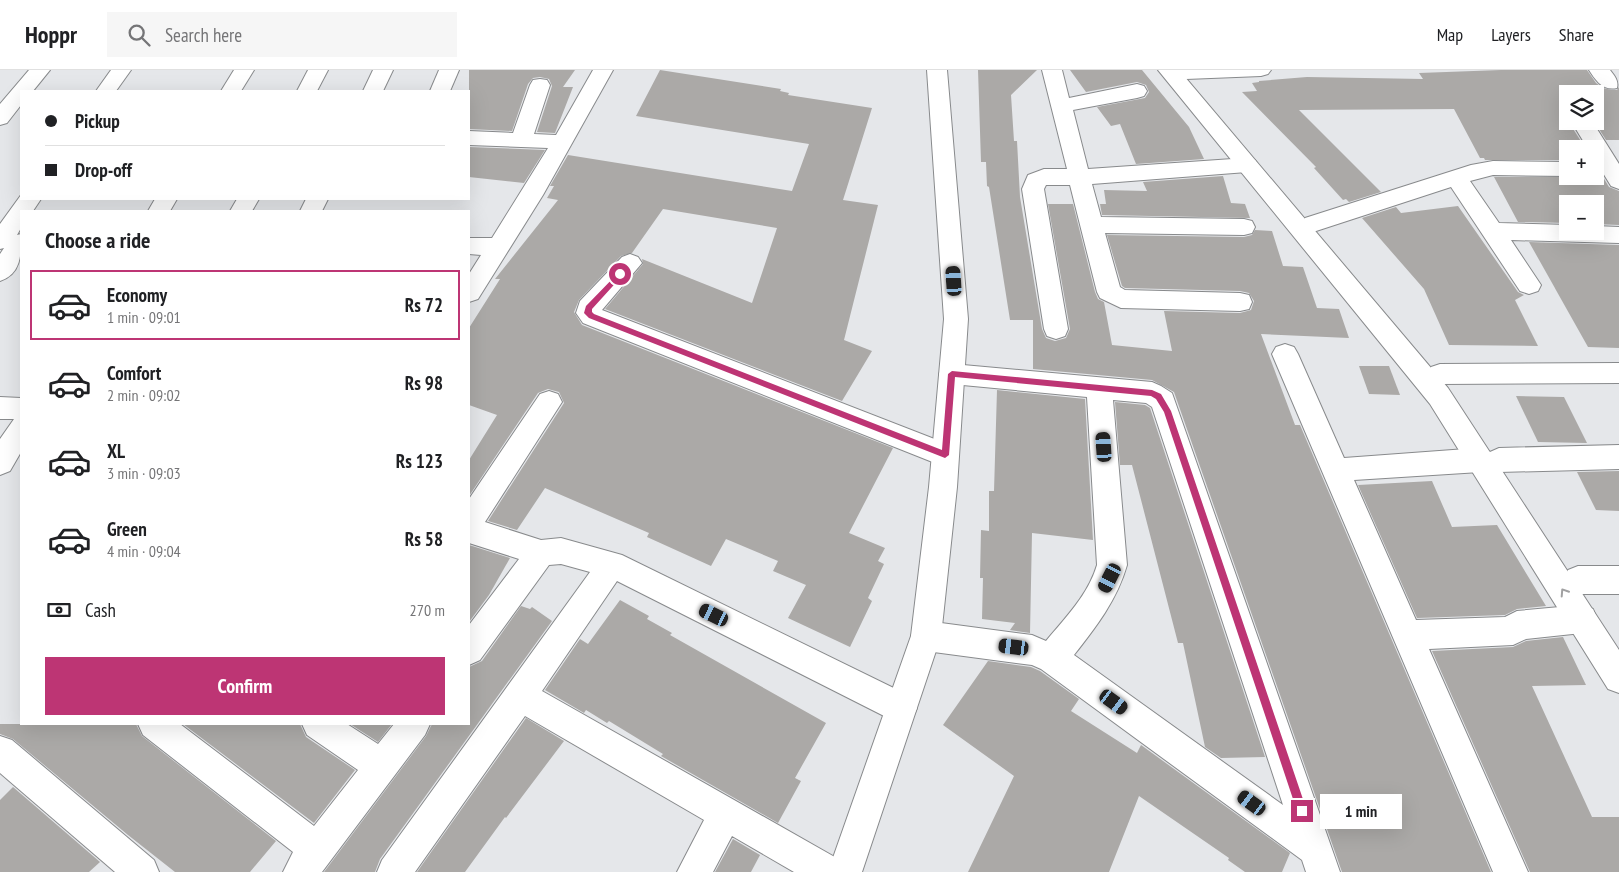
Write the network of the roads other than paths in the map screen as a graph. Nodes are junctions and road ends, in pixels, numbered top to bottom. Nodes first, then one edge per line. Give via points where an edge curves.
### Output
1 (40, 70) edge
2 (122, 70) edge
3 (142, 70) edge
4 (244, 70) edge
5 (318, 70) edge
6 (383, 70) edge
7 (449, 70) edge
8 (603, 70) edge
9 (937, 70) edge
10 (1052, 70) edge
11 (1261, 70) edge
12 (1179, 71) edge
13 (540, 85) dead end
14 (24, 90) edge
15 (107, 90) edge
16 (128, 90) edge
17 (232, 90) edge
18 (308, 90) edge
19 (373, 90) edge
20 (440, 90) edge
21 (1137, 91) dead end
22 (20, 94) edge
23 (1061, 106) junction
24 (0, 118) edge
25 (1586, 130) edge
26 (470, 138) edge
27 (521, 140) junction
28 (563, 142) junction
29 (1247, 165) junction
30 (1559, 169) edge
31 (1611, 172) edge
32 (1079, 177) junction
33 (1456, 178) junction
34 (1314, 224) junction
35 (1092, 225) junction
36 (1244, 227) dead end
37 (19, 229) edge
38 (1492, 231) junction
39 (1619, 235) edge
40 (0, 241) edge
41 (470, 246) edge
42 (498, 246) junction
43 (630, 263) dead end
44 (0, 272) edge
45 (1529, 285) dead end
46 (470, 291) edge
47 (1240, 302) dead end
48 (1056, 329) dead end
49 (1285, 354) dead end
50 (1619, 373) edge
51 (952, 374) junction
52 (1440, 374) junction
53 (1099, 388) junction
54 (549, 402) dead end
55 (0, 408) edge
56 (20, 409) edge
57 (20, 430) edge
58 (945, 455) junction
59 (1619, 456) edge
60 (1490, 460) junction
61 (0, 463) edge
62 (1335, 470) junction
63 (470, 520) edge
64 (470, 530) edge
65 (541, 554) junction
66 (612, 564) junction
67 (1578, 580) junction
68 (1619, 580) edge
69 (1582, 619) junction
70 (1407, 635) junction
71 (926, 636) junction
72 (1619, 643) edge
73 (470, 649) edge
74 (1052, 658) junction
75 (1619, 678) edge
76 (520, 696) junction
77 (901, 708) junction
78 (155, 725) edge
79 (320, 725) edge
80 (413, 725) edge
81 (0, 752) edge
82 (382, 766) junction
83 (726, 813) junction
84 (1318, 860) edge
85 (308, 861) edge
86 (142, 872) edge
87 (394, 872) edge
88 (694, 872) edge
89 (828, 872) edge
90 (845, 872) edge
91 (1511, 872) edge

1 - 14 street
2 - 15 street
3 - 16 street
4 - 17 street
5 - 18 street
6 - 19 street
7 - 20 street
8 - 28 street
9 - 51 street via 956,319
10 - 23 street
11 - 12 street
12 - 29 street
12 - 34 street
13 - 27 street
21 - 23 street
22 - 24 street
23 - 32 street
25 - 31 street
26 - 27 street
27 - 28 street
28 - 42 street
29 - 32 street
29 - 60 street
30 - 33 street via 1493,168
32 - 35 street
32 - 48 street via 1044,177 1033,183
33 - 34 street
33 - 38 street
34 - 52 street
35 - 36 street
35 - 47 street via 1109,292 1114,297
37 - 40 street
37 - 44 street
38 - 39 street
38 - 45 street
41 - 42 street
42 - 46 street
43 - 58 street via 588,313
49 - 62 street
50 - 52 street
51 - 53 street
51 - 58 street
52 - 60 street via 1455,392
53 - 74 street via 1112,565 1110,578 1102,594
53 - 84 street via 1152,393 1163,401
54 - 63 street
55 - 56 street
57 - 61 street
58 - 71 street
59 - 60 street
60 - 62 street
60 - 67 street
69 -> 60 street
62 - 70 street
64 - 65 street
65 - 66 street via 561,551
65 - 73 street
66 - 76 street
66 - 77 street
67 - 68 street
67 - 72 street
69 - 70 street via 1517,625 1513,630
69 - 75 street
70 - 91 street
71 - 74 street via 1032,650
71 - 77 street
74 - 84 street
76 - 83 street
76 - 87 street
77 - 90 street
78 - 85 street
79 - 82 street
80 - 82 street
81 - 86 street
82 - 85 street
83 - 88 street
83 - 89 street

